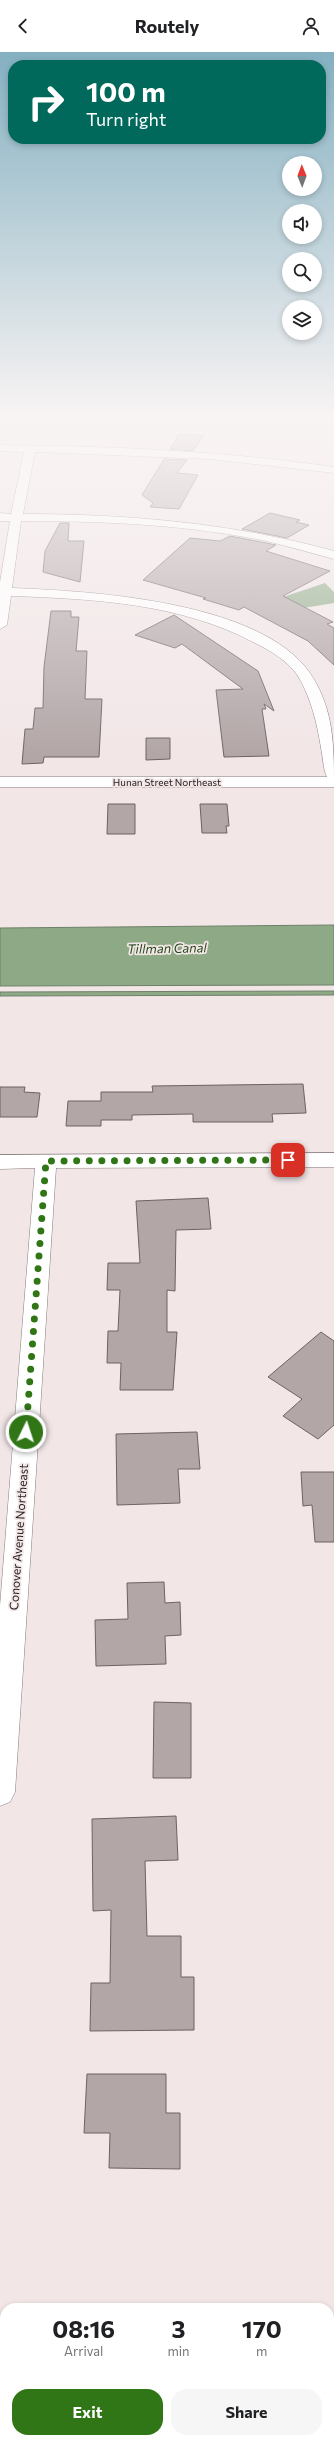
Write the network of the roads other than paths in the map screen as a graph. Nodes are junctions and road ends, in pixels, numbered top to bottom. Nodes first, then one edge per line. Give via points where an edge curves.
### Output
1 (14, 532) edge
2 (227, 532) edge
3 (334, 555) edge
4 (5, 592) junction
5 (0, 625) edge
6 (334, 776) edge
7 (0, 782) edge
8 (334, 782) edge
9 (334, 1160) edge
10 (46, 1161) junction
11 (0, 1162) edge
12 (1, 1775) edge

1 - 4 street
2 - 3 street via 300,544
4 - 5 street
4 - 6 street via 104,596 160,605 221,621 269,644 304,674 319,701
7 - 8 street, Hunan Street Northeast
9 - 10 street
10 - 11 street
10 - 12 street, Conover Avenue Northeast

